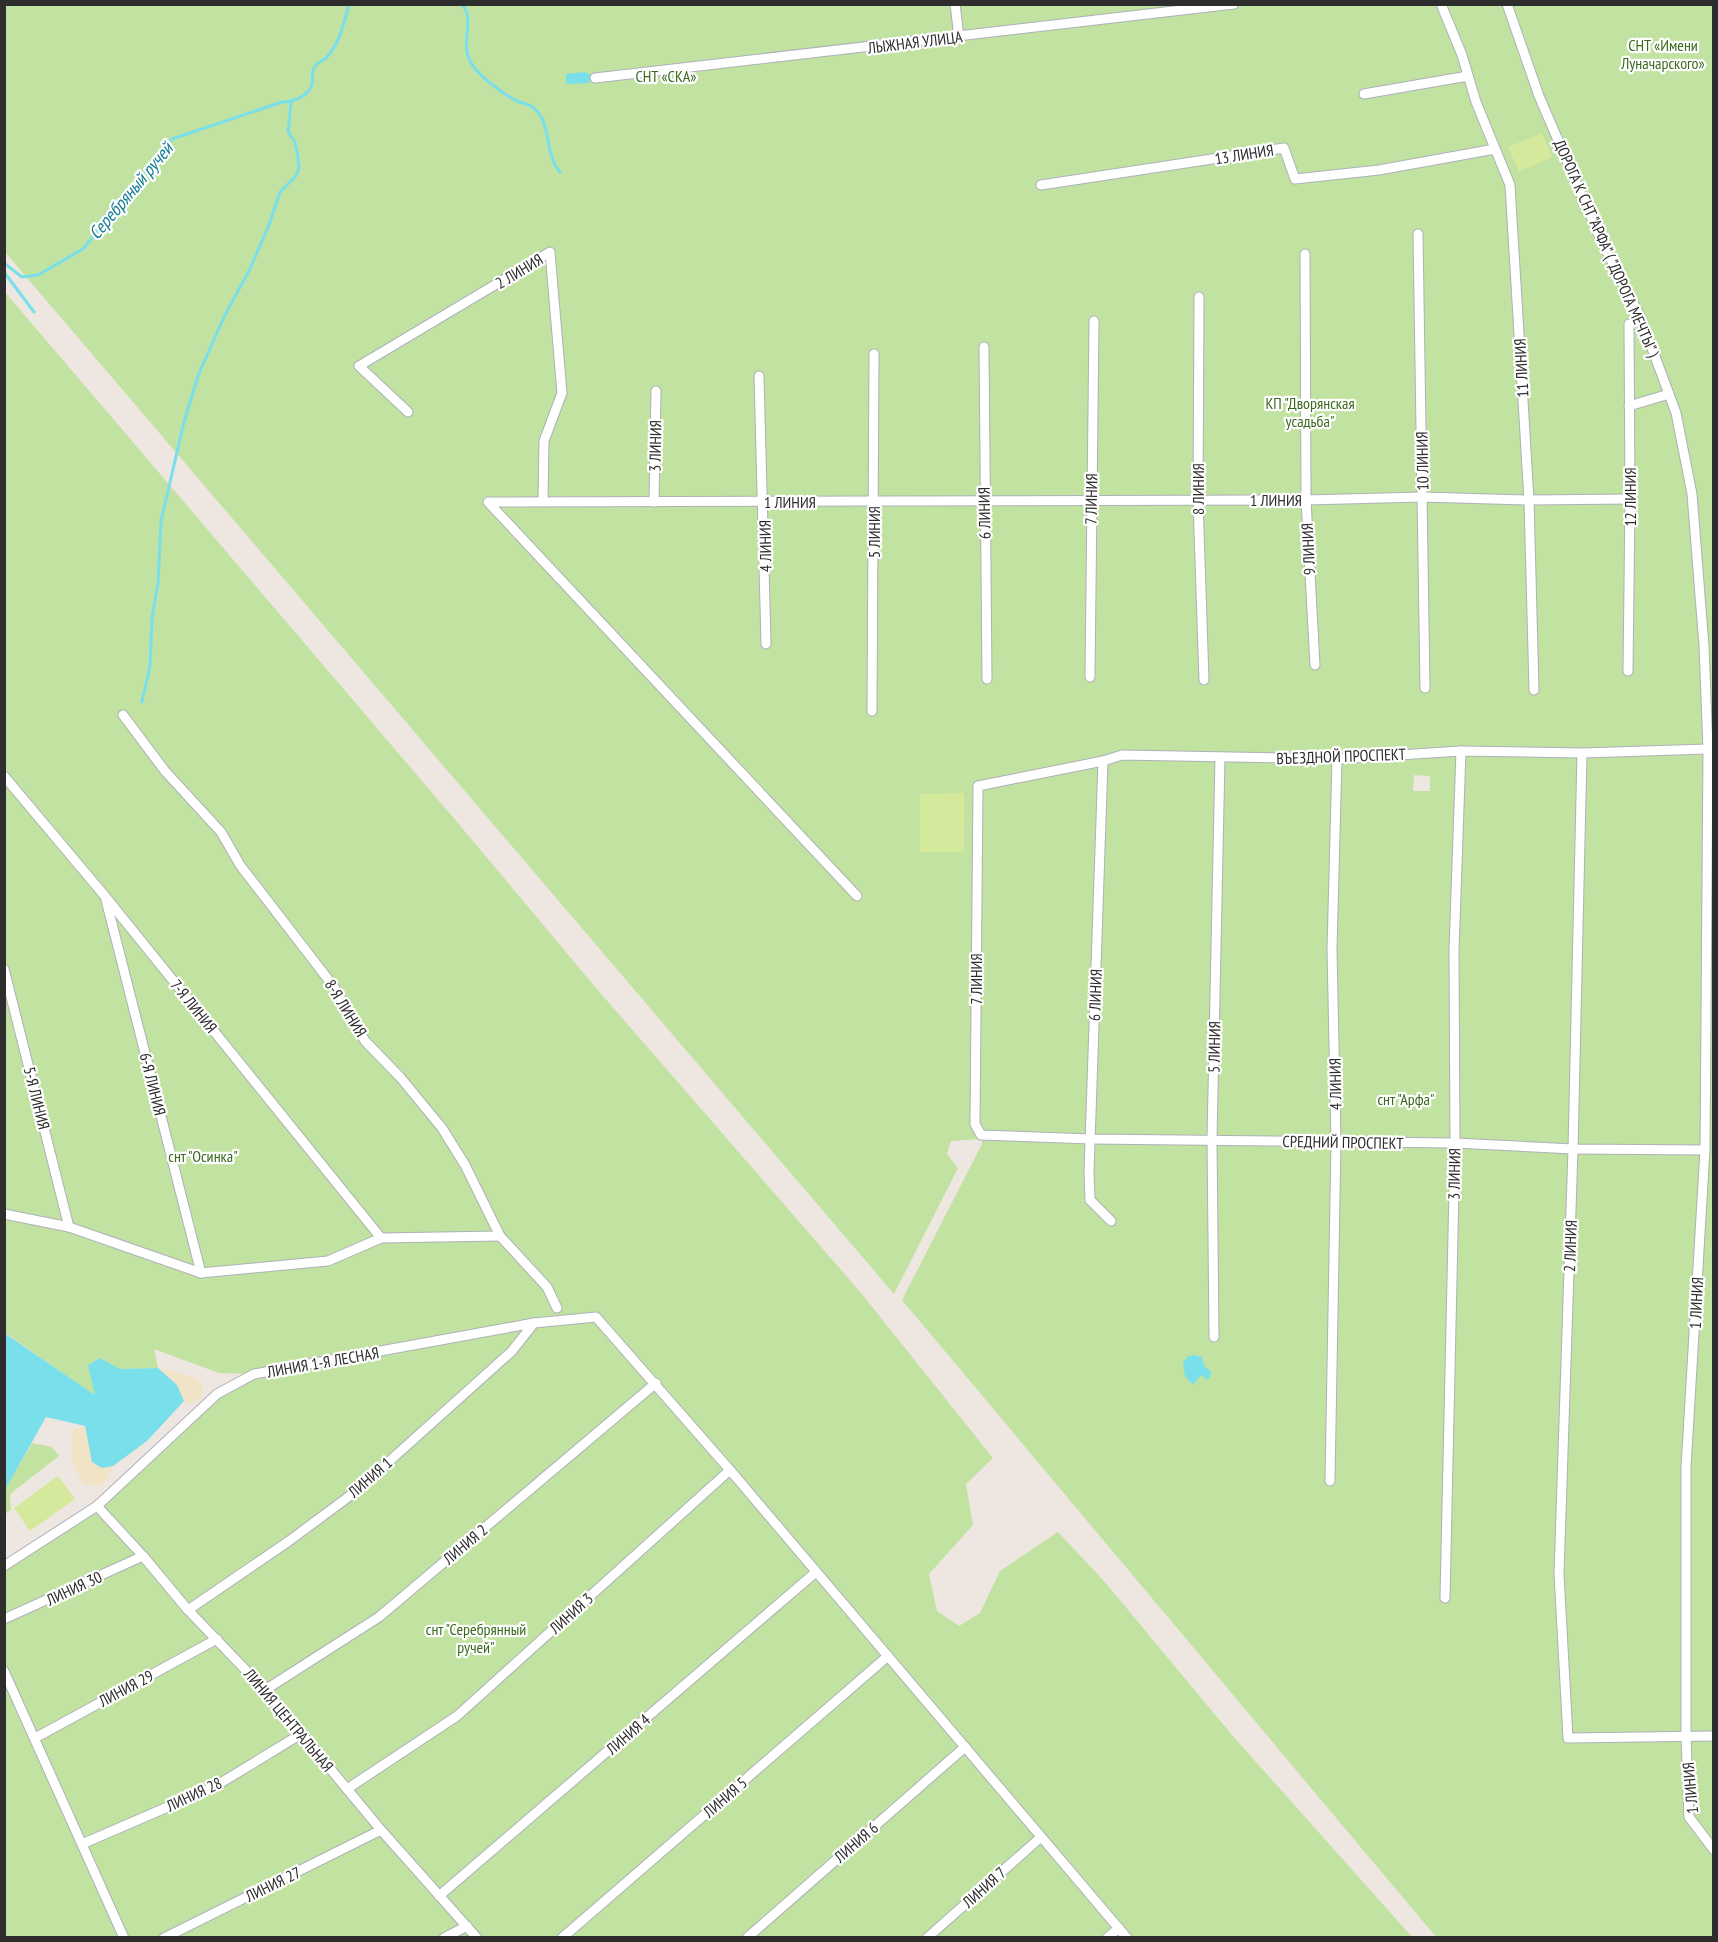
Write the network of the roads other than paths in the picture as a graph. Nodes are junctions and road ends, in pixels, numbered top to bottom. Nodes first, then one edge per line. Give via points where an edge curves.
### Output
1 (955, 4) edge
2 (1234, 4) edge
3 (1441, 4) edge
4 (1507, 4) edge
5 (959, 37) junction
6 (1468, 76) junction
7 (595, 78) dead end
8 (1364, 94) dead end
9 (1496, 149) junction
10 (1041, 185) dead end
11 (1418, 234) dead end
12 (1305, 254) dead end
13 (1199, 297) dead end
14 (1094, 321) dead end
15 (1629, 324) dead end
16 (984, 347) dead end
17 (874, 354) dead end
18 (759, 376) dead end
19 (656, 391) dead end
20 (1669, 394) junction
21 (1629, 406) junction
22 (408, 412) dead end
23 (1422, 497) junction
24 (1630, 499) junction
25 (1198, 500) junction
26 (1306, 500) junction
27 (1529, 500) junction
28 (543, 501) junction
29 (874, 501) junction
30 (984, 501) junction
31 (1091, 501) junction
32 (654, 502) junction
33 (764, 502) junction
34 (766, 644) dead end
35 (1315, 665) dead end
36 (1628, 671) dead end
37 (1090, 677) dead end
38 (987, 679) dead end
39 (1204, 680) dead end
40 (1425, 688) dead end
41 (1534, 690) dead end
42 (873, 711) dead end
43 (123, 715) dead end
44 (1708, 748) junction
45 (1461, 750) junction
46 (1582, 753) junction
47 (1220, 757) junction
48 (1337, 759) junction
49 (1102, 761) junction
50 (4, 776) edge
51 (978, 786) joint
52 (104, 895) junction
53 (857, 896) dead end
54 (4, 969) edge
55 (981, 1134) joint
56 (1091, 1139) junction
57 (1212, 1139) junction
58 (1336, 1142) junction
59 (1455, 1143) junction
60 (1573, 1149) junction
61 (1705, 1150) junction
62 (4, 1214) edge
63 (1111, 1221) dead end
64 (69, 1227) junction
65 (500, 1236) junction
66 (381, 1238) junction
67 (201, 1273) junction
68 (557, 1308) dead end
69 (534, 1323) junction
70 (1214, 1337) dead end
71 (656, 1383) junction
72 (730, 1470) junction
73 (1330, 1481) dead end
74 (97, 1506) junction
75 (143, 1556) junction
76 (4, 1566) edge
77 (816, 1572) junction
78 (1445, 1598) dead end
79 (188, 1610) junction
80 (4, 1619) edge
81 (217, 1639) junction
82 (888, 1656) junction
83 (4, 1671) edge
84 (265, 1690) junction
85 (301, 1734) junction
86 (1713, 1736) edge
87 (1686, 1737) junction
88 (35, 1738) junction
89 (965, 1747) junction
90 (347, 1789) junction
91 (381, 1830) junction
92 (1041, 1837) junction
93 (82, 1844) junction
94 (1713, 1850) edge
95 (439, 1896) junction
96 (467, 1926) junction
97 (1119, 1928) junction
98 (124, 1938) edge
99 (164, 1938) edge
100 (444, 1938) edge
101 (477, 1938) edge
102 (562, 1938) edge
103 (747, 1938) edge
104 (927, 1938) edge
105 (1107, 1938) edge
106 (1127, 1938) edge

1 - 5 street
2 - 5 street, ЛЫЖНАЯ УЛИЦА
3 - 6 street, 11 ЛИНИЯ
4 - 20 street, ДОРОГА К СНТ "АРФА" ( "ДОРОГА МЕЧТЫ" ) via 1539,96 1601,240 1640,316
5 - 7 street, ЛЫЖНАЯ УЛИЦА
6 - 8 street
6 - 9 street, 11 ЛИНИЯ
9 - 10 street, 13 ЛИНИЯ via 1379,170 1295,179 1284,148
9 - 27 street, 11 ЛИНИЯ via 1510,185
11 - 23 street, 10 ЛИНИЯ
12 - 26 street, 9 ЛИНИЯ
13 - 25 street, 8 ЛИНИЯ
14 - 31 street, 7 ЛИНИЯ
15 - 21 street, 12 ЛИНИЯ
16 - 30 street, 6 ЛИНИЯ
17 - 29 street, 5 ЛИНИЯ
18 - 33 street, 4 ЛИНИЯ
19 - 32 street, 3 ЛИНИЯ
20 - 21 street
20 - 44 street, ДОРОГА К СНТ "АРФА" ( "ДОРОГА МЕЧТЫ" ) via 1692,494
21 - 24 street, 12 ЛИНИЯ
22 - 28 street, 2 ЛИНИЯ via 359,366 550,252 562,393 544,441
23 - 26 street, 1 ЛИНИЯ
23 - 27 street, 1 ЛИНИЯ
23 - 40 street, 10 ЛИНИЯ
24 - 27 street, 1 ЛИНИЯ
24 - 36 street, 12 ЛИНИЯ
25 - 26 street, 1 ЛИНИЯ
25 - 31 street, 1 ЛИНИЯ
25 - 39 street, 8 ЛИНИЯ
26 - 35 street, 9 ЛИНИЯ
27 - 41 street, 11 ЛИНИЯ
28 - 32 street, 1 ЛИНИЯ
28 - 53 street, 1 ЛИНИЯ via 488,502
29 - 30 street, 1 ЛИНИЯ
29 - 33 street, 1 ЛИНИЯ
29 - 42 street, 5 ЛИНИЯ
30 - 31 street, 1 ЛИНИЯ
30 - 38 street, 6 ЛИНИЯ
31 - 37 street, 7 ЛИНИЯ
32 - 33 street, 1 ЛИНИЯ
33 - 34 street, 4 ЛИНИЯ
43 - 65 street, 8-Я ЛИНИЯ via 165,771 221,832 240,865 334,987 365,1041 442,1128
44 - 46 street, ВЪЕЗДНОЙ ПРОСПЕКТ
44 - 61 street, 1 ЛИНИЯ
45 - 46 street, ВЪЕЗДНОЙ ПРОСПЕКТ
45 - 48 street, ВЪЕЗДНОЙ ПРОСПЕКТ
45 - 59 street, 3 ЛИНИЯ via 1454,950
46 - 60 street, 2 ЛИНИЯ
47 - 48 street, ВЪЕЗДНОЙ ПРОСПЕКТ
47 - 49 street, ВЪЕЗДНОЙ ПРОСПЕКТ via 1122,755
47 - 57 street, 5 ЛИНИЯ
48 - 58 street, 4 ЛИНИЯ via 1332,949
49 - 51 street, ВЪЕЗДНОЙ ПРОСПЕКТ
49 - 56 street, 6 ЛИНИЯ
50 - 52 street, 7-Я ЛИНИЯ
51 - 55 street, 7 ЛИНИЯ via 975,1124
52 - 66 street, 7-Я ЛИНИЯ
52 - 67 street, 6-Я ЛИНИЯ
54 - 64 street, 5-Я ЛИНИЯ
55 - 56 street, СРЕДНИЙ ПРОСПЕКТ
56 - 57 street, СРЕДНИЙ ПРОСПЕКТ
56 - 63 street, 6 ЛИНИЯ via 1090,1200
57 - 58 street, СРЕДНИЙ ПРОСПЕКТ
57 - 70 street, 5 ЛИНИЯ
58 - 59 street, СРЕДНИЙ ПРОСПЕКТ
58 - 73 street, 4 ЛИНИЯ
59 - 60 street, СРЕДНИЙ ПРОСПЕКТ
59 - 78 street, 3 ЛИНИЯ
60 - 61 street, СРЕДНИЙ ПРОСПЕКТ
60 - 87 street, 2 ЛИНИЯ via 1559,1574 1568,1738
61 - 87 street, 1 ЛИНИЯ via 1686,1467
62 - 64 street
64 - 67 street
65 - 66 street
65 - 68 street, 8-Я ЛИНИЯ via 547,1287
66 - 67 street via 328,1261
69 - 71 street, ЛИНИЯ 1-Я ЛЕСНАЯ via 596,1317
69 - 74 street, ЛИНИЯ 1-Я ЛЕСНАЯ via 254,1374 217,1394
69 - 79 street, ЛИНИЯ 1 via 512,1351 355,1492
71 - 72 street
71 - 84 street, ЛИНИЯ 2 via 379,1617
72 - 77 street
72 - 90 street, ЛИНИЯ 3 via 457,1716
74 - 75 street, ЛИНИЯ ЦЕНТРАЛЬНАЯ
74 - 76 street, ЛИНИЯ 1-Я ЛЕСНАЯ
75 - 79 street, ЛИНИЯ ЦЕНТРАЛЬНАЯ
75 - 80 street, ЛИНИЯ 30
77 - 82 street
77 - 95 street, ЛИНИЯ 4
79 - 81 street, ЛИНИЯ ЦЕНТРАЛЬНАЯ
81 - 84 street, ЛИНИЯ ЦЕНТРАЛЬНАЯ
81 - 88 street, ЛИНИЯ 29
82 - 89 street
82 - 102 street, ЛИНИЯ 5
83 - 88 street
84 - 85 street, ЛИНИЯ ЦЕНТРАЛЬНАЯ
85 - 90 street, ЛИНИЯ ЦЕНТРАЛЬНАЯ
85 - 93 street, ЛИНИЯ 28 via 214,1787
86 - 87 street
87 - 94 street, 1 ЛИНИЯ via 1689,1817
88 - 93 street
89 - 92 street
89 - 103 street, ЛИНИЯ 6
90 - 91 street, ЛИНИЯ ЦЕНТРАЛЬНАЯ
91 - 95 street, ЛИНИЯ ЦЕНТРАЛЬНАЯ
91 - 99 street, ЛИНИЯ 27
92 - 97 street
92 - 104 street, ЛИНИЯ 7
93 - 98 street
95 - 96 street, ЛИНИЯ ЦЕНТРАЛЬНАЯ
96 - 100 street
96 - 101 street, ЛИНИЯ ЦЕНТРАЛЬНАЯ
97 - 105 street
97 - 106 street

